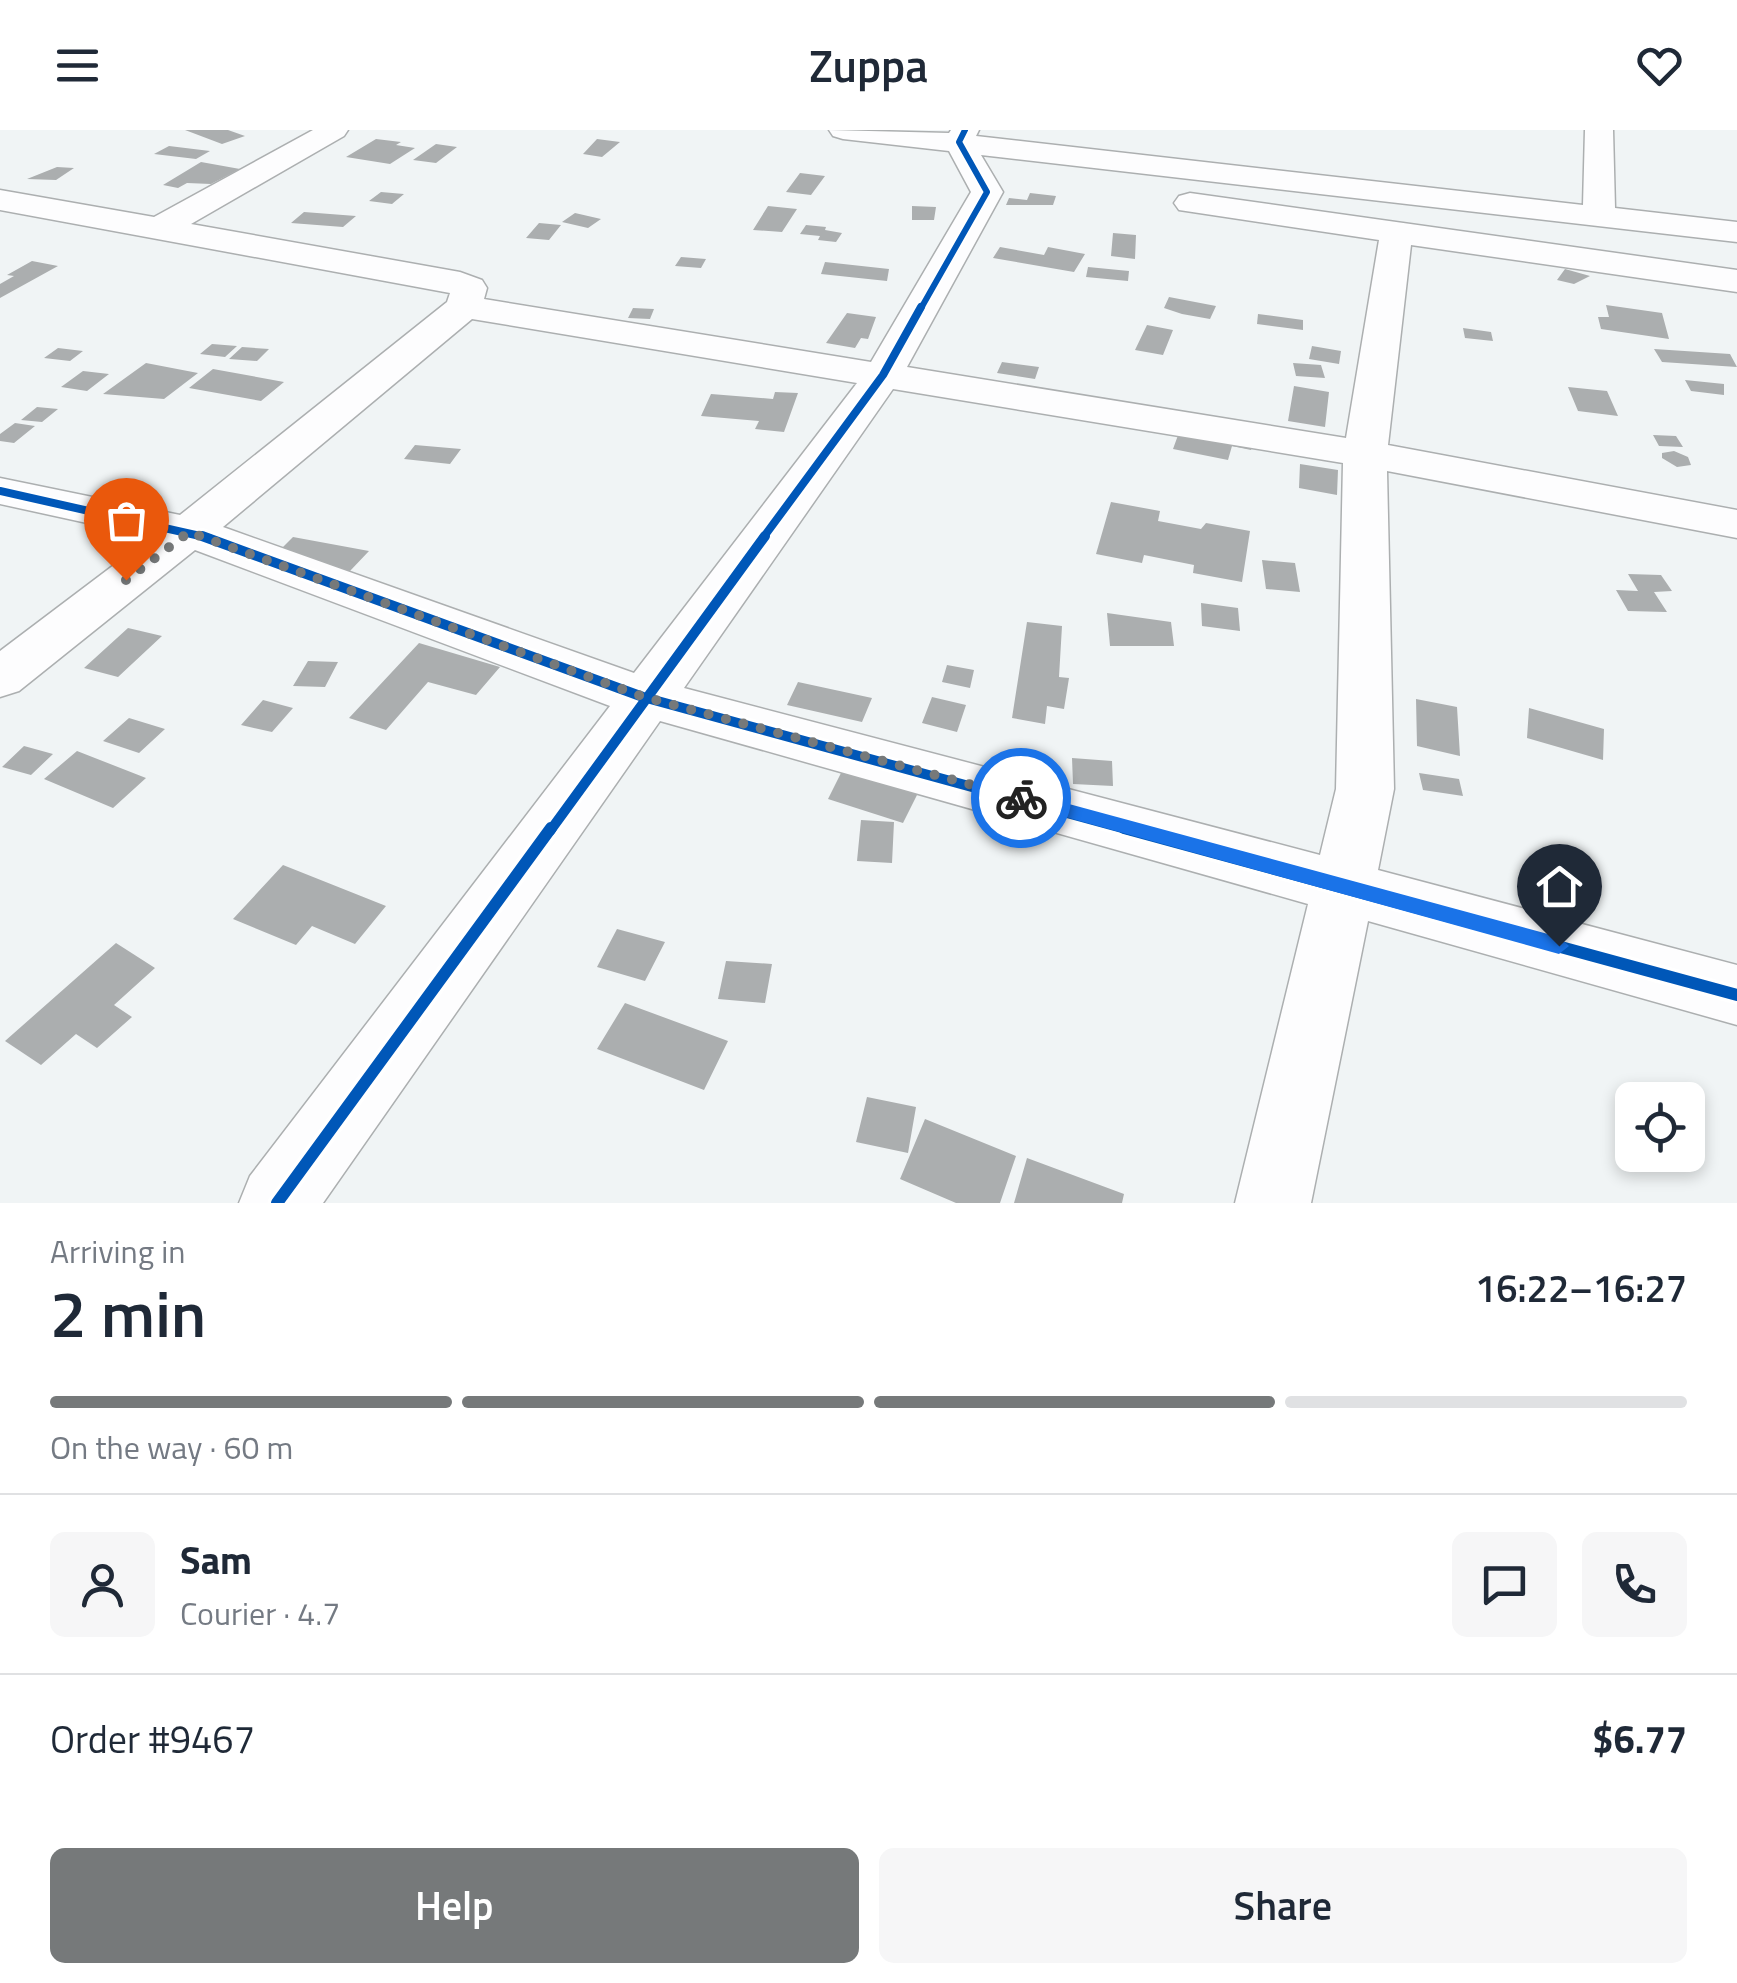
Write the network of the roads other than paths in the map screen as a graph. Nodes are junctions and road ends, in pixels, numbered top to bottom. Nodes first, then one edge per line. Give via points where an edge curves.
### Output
1 (334, 130) edge
2 (843, 130) edge
3 (1599, 130) edge
4 (962, 136) edge
5 (1088, 164) junction
6 (1015, 185) junction
7 (0, 200) edge
8 (1599, 214) junction
9 (162, 227) junction
10 (1737, 232) edge
11 (1396, 235) junction
12 (1737, 282) edge
13 (464, 307) junction
14 (883, 374) junction
15 (1366, 454) junction
16 (0, 490) edge
17 (1737, 524) edge
18 (189, 532) junction
19 (0, 678) edge
20 (644, 697) junction
21 (1346, 886) junction
22 (1737, 995) edge
23 (277, 1203) edge
24 (1273, 1203) edge

1 - 9 street
2 - 4 street
3 - 8 street
4 - 5 street
4 - 6 street
5 - 6 street
5 - 8 street
5 - 11 street via 1105,184 1126,190
6 - 14 street
7 - 9 street
8 - 10 street
9 - 13 street via 448,279 469,288
11 - 12 street
11 - 15 street
13 - 14 street
13 - 18 street
14 - 15 street
14 - 20 street
15 - 17 street
15 - 21 street via 1365,789
16 - 18 street
18 - 19 street
18 - 20 street
20 - 21 street
20 - 23 street
21 - 22 street
21 - 24 street

